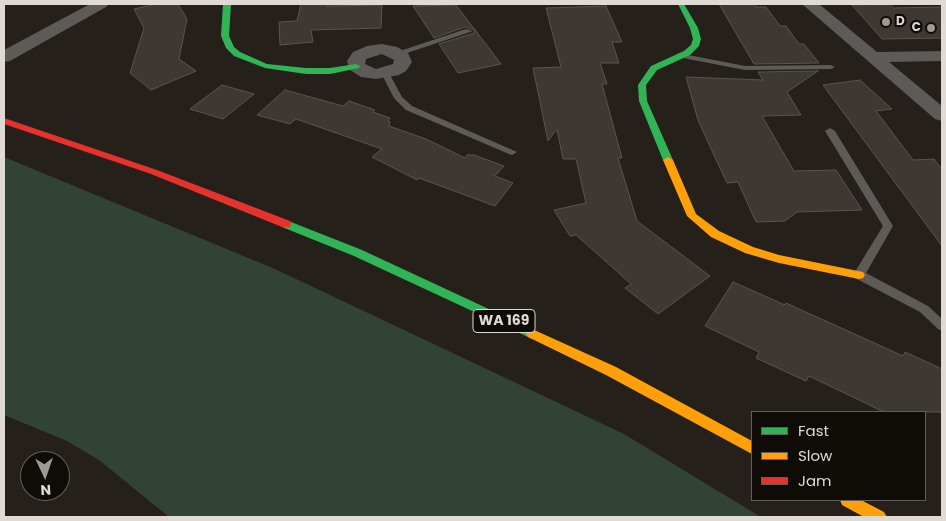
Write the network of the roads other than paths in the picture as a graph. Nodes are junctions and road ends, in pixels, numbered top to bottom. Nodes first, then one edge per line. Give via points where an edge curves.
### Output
1 (72, 4) edge
2 (101, 4) edge
3 (227, 4) edge
4 (681, 4) edge
5 (810, 4) edge
6 (469, 31) dead end
7 (4, 39) edge
8 (398, 53) junction
9 (681, 55) junction
10 (942, 56) edge
11 (4, 57) edge
12 (874, 57) junction
13 (356, 66) junction
14 (831, 67) dead end
15 (385, 73) junction
16 (942, 115) edge
17 (4, 120) edge
18 (830, 131) dead end
19 (512, 152) dead end
20 (859, 275) junction
21 (942, 326) edge
22 (751, 447) edge
23 (849, 501) edge
24 (880, 517) edge

1 - 7 street
2 - 11 street
3 - 13 street via 225,36 237,54 265,66 306,71
4 - 9 street via 697,38 695,46
5 - 12 street
6 - 8 lane
8 - 13 street via 382,50 365,53 359,56
8 - 15 street via 403,62 394,71
9 - 14 lane via 745,68
9 - 20 street via 654,68 642,85 643,101 692,216 715,234 748,250
10 - 12 street
12 - 16 street
13 - 15 street via 367,73
15 - 19 lane via 398,98 409,108
17 - 22 street, WA 169 via 154,172 358,253 612,371
18 - 20 lane via 888,226
20 - 21 lane via 924,308
23 - 24 street

